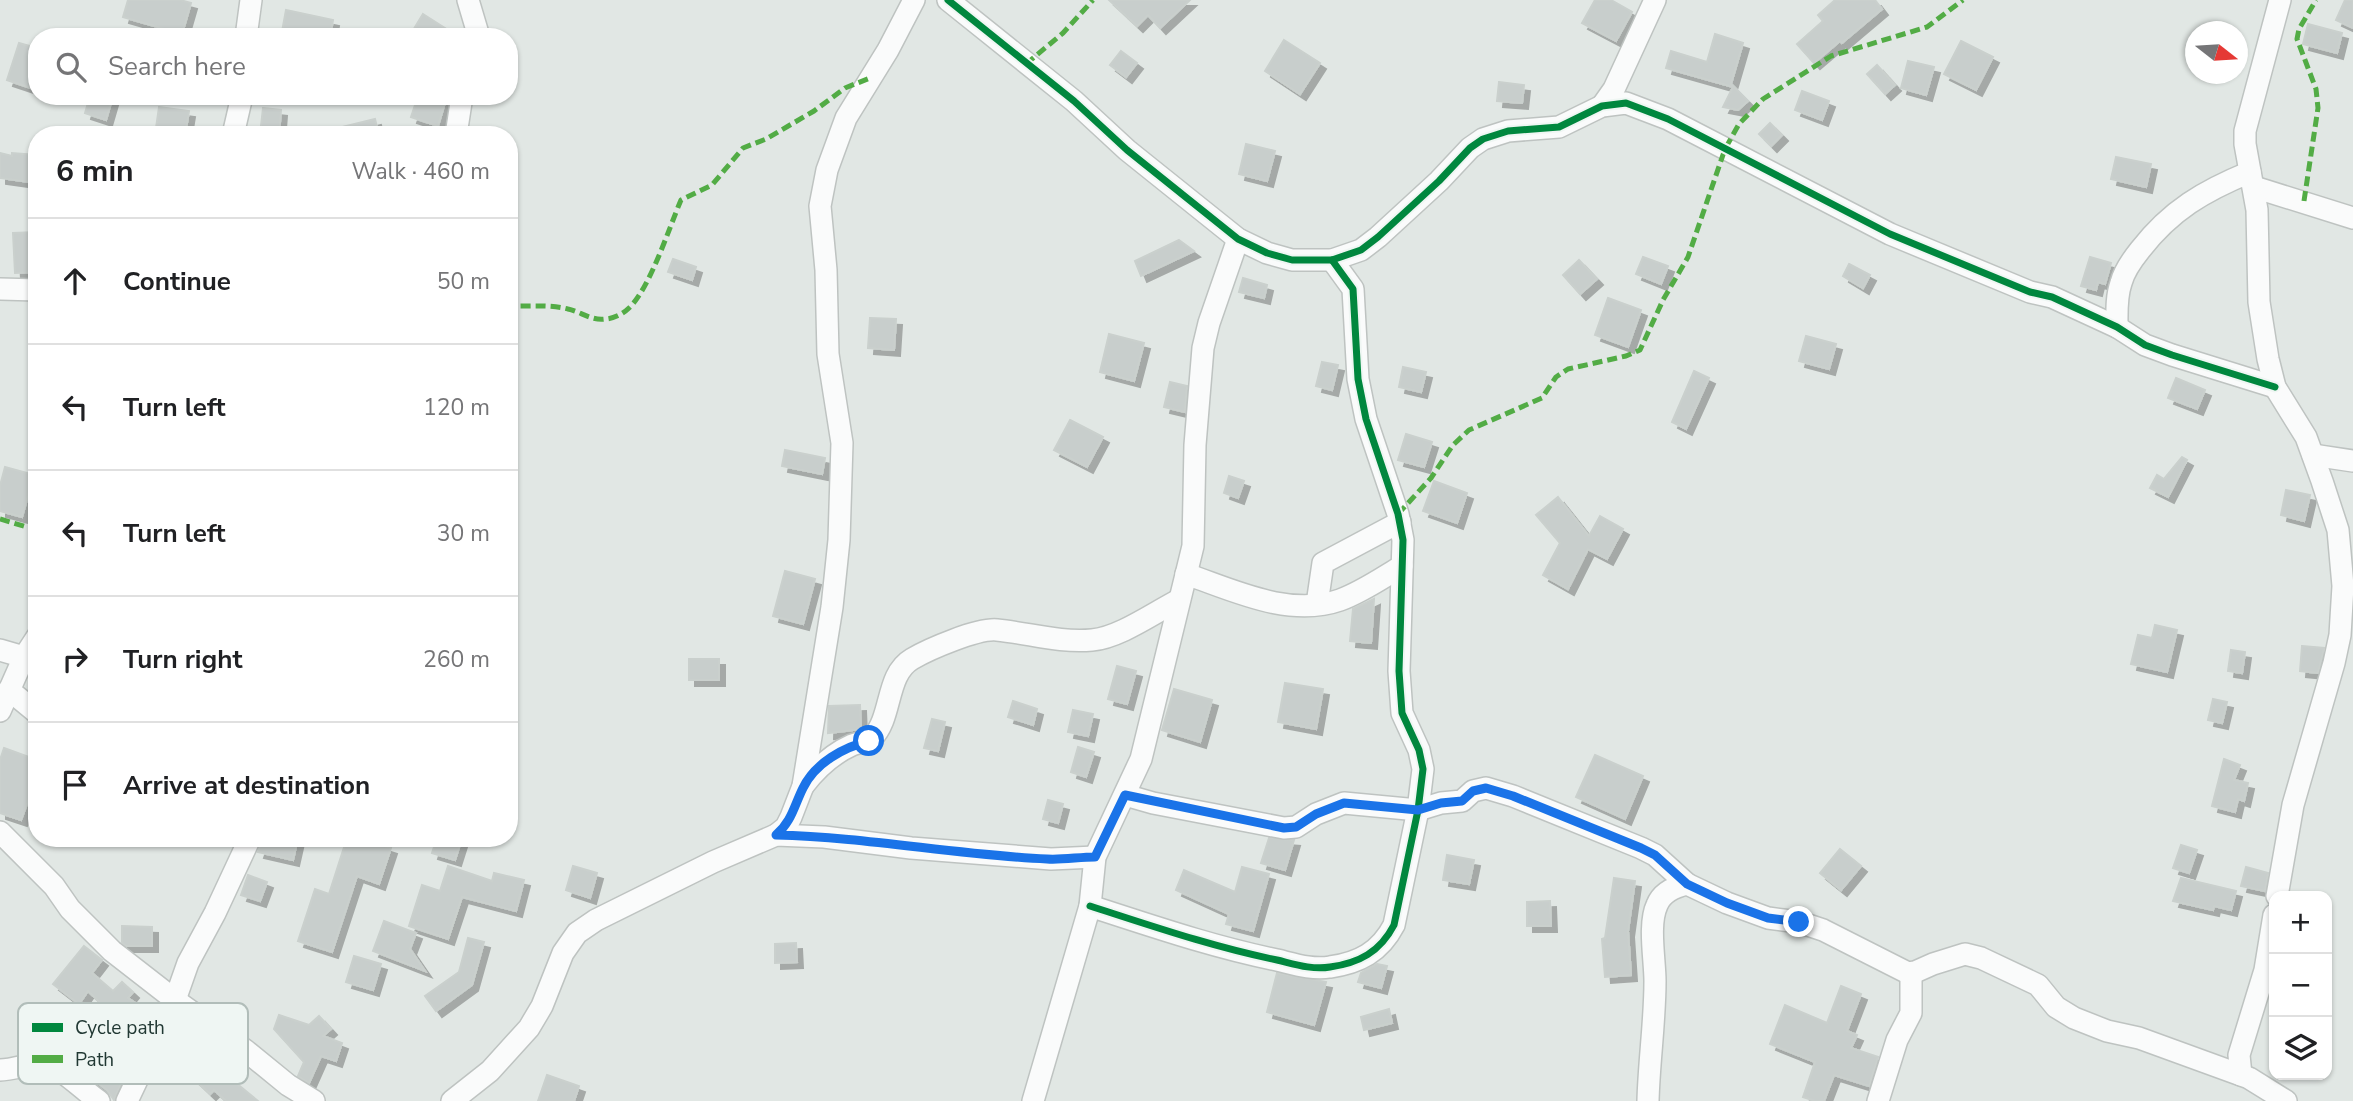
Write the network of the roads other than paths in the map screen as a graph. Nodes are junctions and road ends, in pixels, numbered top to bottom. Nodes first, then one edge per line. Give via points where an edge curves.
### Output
1 (251, 0) edge
2 (468, 0) edge
3 (914, 0) edge
4 (948, 0) edge
5 (1655, 0) edge
6 (2280, 0) edge
7 (247, 28) edge
8 (476, 28) edge
9 (242, 105) edge
10 (461, 105) edge
11 (1602, 106) junction
12 (236, 126) edge
13 (457, 126) edge
14 (2252, 180) junction
15 (2353, 218) edge
16 (1238, 239) junction
17 (1332, 260) junction
18 (0, 289) edge
19 (28, 290) edge
20 (2116, 327) junction
21 (2275, 387) junction
22 (2313, 455) junction
23 (2353, 461) edge
24 (1400, 522) junction
25 (1402, 566) junction
26 (1186, 574) junction
27 (1179, 600) junction
28 (1317, 604) junction
29 (0, 650) edge
30 (28, 651) edge
31 (24, 657) junction
32 (9, 690) junction
33 (28, 706) edge
34 (0, 711) edge
35 (803, 786) junction
36 (1125, 795) junction
37 (1418, 810) junction
38 (0, 832) edge
39 (776, 835) junction
40 (246, 847) edge
41 (1095, 857) junction
42 (1687, 884) junction
43 (2278, 891) edge
44 (1090, 906) junction
45 (2269, 946) edge
46 (1911, 973) junction
47 (175, 1000) junction
48 (174, 1003) edge
49 (179, 1003) edge
50 (248, 1052) edge
51 (18, 1069) edge
52 (0, 1070) edge
53 (2241, 1075) junction
54 (76, 1084) edge
55 (135, 1084) edge
56 (99, 1101) edge
57 (127, 1101) edge
58 (314, 1101) edge
59 (452, 1101) edge
60 (1033, 1101) edge
61 (1648, 1101) edge
62 (1878, 1101) edge
63 (2286, 1101) edge

1 - 7 street
2 - 8 street
3 - 35 street via 846,118 820,206 828,354 842,457 832,607
4 - 16 street
5 - 11 street
6 - 14 street via 2245,131
9 - 12 street
10 - 13 street
11 - 17 street via 1559,127 1508,131 1483,139 1378,237 1353,254
11 - 20 street via 1626,103 1657,113 1889,234
14 - 15 street
14 - 20 street via 2216,186 2168,218 2122,280
14 - 21 street via 2259,302
16 - 17 street via 1292,260
16 - 26 street via 1203,348 1193,546
17 - 24 street via 1353,289 1358,379 1366,419
18 - 19 street
20 - 21 street via 2145,345
21 - 22 street
22 - 23 street
22 - 43 street via 2338,530 2343,611 2334,663 2292,804
24 - 25 street
24 - 28 street via 1323,563
25 - 28 street via 1340,600
25 - 37 street via 1399,671 1402,713 1422,760
26 - 27 street
26 - 28 street via 1268,602
27 - 35 street via 1095,640 980,631 910,660 897,676 882,726 869,741 852,745 823,763
27 - 36 street via 1141,759
29 - 31 street
30 - 31 street
31 - 32 street
32 - 33 street
32 - 34 street
35 - 39 street via 792,817
36 - 37 street via 1284,828 1296,827 1344,803
36 - 41 street
37 - 42 street via 1462,801 1479,788 1500,791 1641,848
37 - 44 street via 1394,925 1373,953 1355,962 1310,968 1241,953
38 - 47 street via 112,951
39 - 41 street via 1051,859
39 - 59 street via 713,862 578,933 563,953 530,1028 490,1071
40 - 47 street via 188,963
41 - 44 street
42 - 46 street via 1759,915 1824,930
42 - 61 street via 1662,896 1656,905
44 - 60 street
45 - 53 street via 2239,1055
46 - 53 street via 1970,954 2038,985 2056,1007 2074,1018
46 - 62 street via 1910,1013
47 - 48 street
47 - 49 street
50 - 58 street
51 - 52 street
53 - 63 street
54 - 56 street
55 - 57 street

